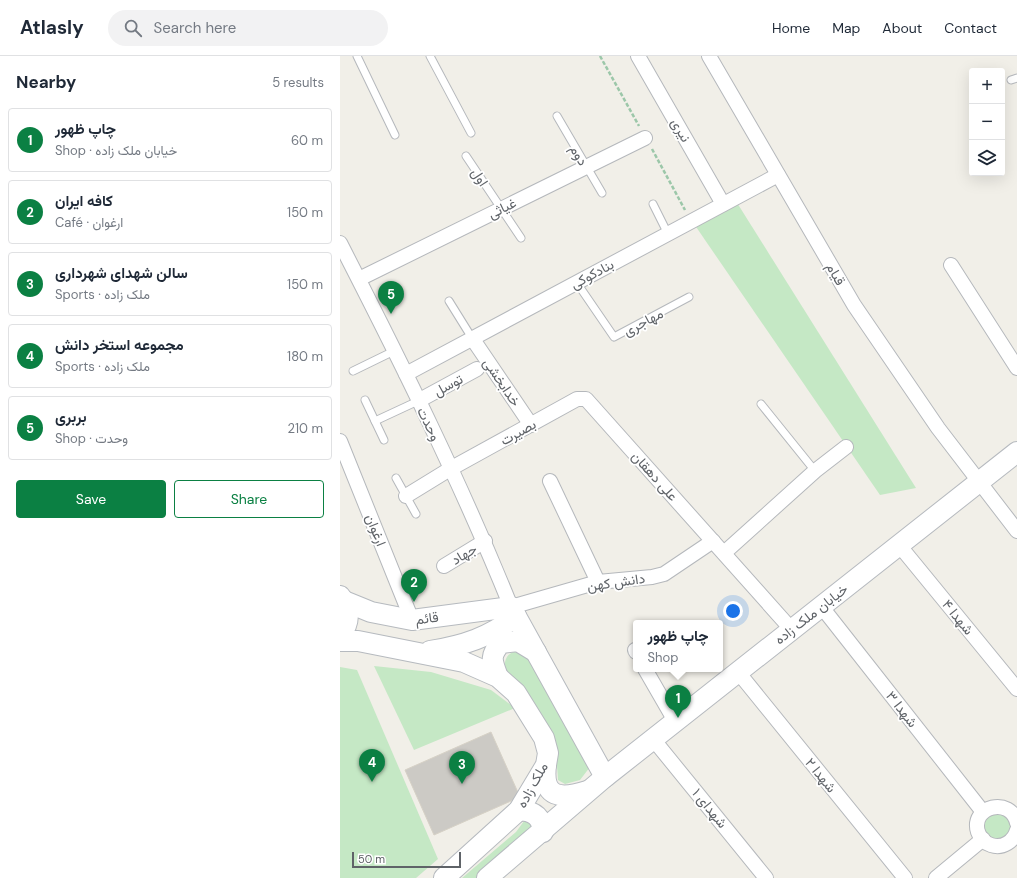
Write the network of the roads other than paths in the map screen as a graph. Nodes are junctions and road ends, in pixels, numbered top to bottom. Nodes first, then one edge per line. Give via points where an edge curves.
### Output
1 (357, 56) edge
2 (430, 56) edge
3 (638, 56) edge
4 (710, 56) edge
5 (557, 116) dead end
6 (471, 134) dead end
7 (395, 136) dead end
8 (645, 138) dead end
9 (466, 156) dead end
10 (586, 166) junction
11 (778, 175) junction
12 (602, 193) dead end
13 (653, 204) dead end
14 (723, 204) junction
15 (501, 208) junction
16 (668, 234) junction
17 (520, 238) dead end
18 (340, 243) edge
19 (952, 265) dead end
20 (359, 279) junction
21 (577, 282) junction
22 (689, 297) dead end
23 (449, 301) dead end
24 (472, 338) junction
25 (394, 352) junction
26 (1017, 368) edge
27 (477, 369) dead end
28 (353, 371) dead end
29 (406, 374) junction
30 (586, 399) joint
31 (365, 400) dead end
32 (418, 401) junction
33 (761, 404) dead end
34 (375, 421) junction
35 (531, 425) junction
36 (340, 440) edge
37 (384, 440) dead end
38 (846, 447) dead end
39 (1017, 452) edge
40 (450, 469) junction
41 (816, 471) junction
42 (396, 478) dead end
43 (550, 481) dead end
44 (978, 482) junction
45 (406, 496) junction
46 (416, 514) dead end
47 (1017, 531) edge
48 (713, 541) junction
49 (485, 542) junction
50 (899, 545) junction
51 (724, 553) junction
52 (444, 566) dead end
53 (598, 582) junction
54 (342, 598) edge
55 (821, 606) junction
56 (514, 612) junction
57 (412, 620) junction
58 (792, 630) junction
59 (340, 636) edge
60 (340, 641) edge
61 (536, 652) junction
62 (423, 653) junction
63 (648, 672) edge
64 (738, 672) junction
65 (498, 677) junction
66 (1017, 689) edge
67 (675, 721) junction
68 (653, 739) junction
69 (546, 765) junction
70 (605, 777) junction
71 (588, 791) junction
72 (520, 810) junction
73 (983, 812) junction
74 (1015, 815) edge
75 (1017, 830) edge
76 (543, 832) junction
77 (982, 839) junction
78 (1013, 848) edge
79 (444, 878) edge
80 (487, 878) edge
81 (766, 878) edge
82 (905, 878) edge
83 (936, 878) edge

1 - 7 lane
2 - 6 lane
3 - 14 street, نیری
4 - 11 street, قیام
5 - 10 lane, دوم
8 - 10 street, غیاثی
9 - 15 lane, اول
10 - 12 lane, دوم
10 - 15 street, غیاثی
11 - 14 street, بنادکوکی
11 - 44 street, قیام via 854,305
13 - 16 lane
14 - 16 street, بنادکوکی
15 - 17 lane, اول
15 - 20 street, غیاثی
16 - 21 street, بنادکوکی
18 - 20 street, وحدت
19 - 26 street
20 - 25 street, وحدت
21 - 22 lane, مهاجری via 614,337
21 - 24 street, بنادکوکی
23 - 24 lane
24 - 29 street, بنادکوکی
24 - 35 street, خدابخشی
25 - 28 lane
25 - 29 street, وحدت
27 - 32 street, توسل
29 - 32 street, وحدت
30 - 35 street, بصیرت via 577,399
30 - 48 street, علی دهقان
31 - 34 lane
32 - 34 lane
32 - 40 street, وحدت
33 - 41 lane
34 - 37 lane
35 - 40 street, بصیرت
36 - 57 street, ارغوان
38 - 41 street
39 - 44 main road, خیابان ملک زاده
40 - 45 street, بصیرت
40 - 49 street, وحدت
41 - 51 street
42 - 45 lane
43 - 53 street
44 - 47 street, قیام
44 - 50 main road, خیابان ملک زاده
45 - 46 lane
48 - 51 street, علی دهقان
48 - 53 street, دانش کهن via 664,574
49 - 52 street, جهاد
49 - 56 street, وحدت
50 - 55 main road, خیابان ملک زاده
50 - 66 street, شهدا ۴
51 - 58 street, علی دهقان
53 - 56 street, دانش کهن
54 - 57 main road, قائم via 371,612
54 - 59 main road via 348,610 348,619
55 - 58 main road, خیابان ملک زاده
55 - 73 street, شهدا ۳
56 - 57 main road, قائم
56 - 61 main road
56 - 62 main road via 494,632 453,647
58 - 64 main road, خیابان ملک زاده
60 - 62 main road via 358,641
61 - 65 main road via 518,641 501,643 494,651 492,662
61 - 70 main road
62 - 65 main road via 464,662
63 - 67 street
64 - 67 main road, خیابان ملک زاده
64 - 82 street, شهدا ۲
65 - 69 main road, ملک زاده via 516,693 544,738 548,753
67 - 68 main road, خیابان ملک زاده
68 - 70 main road, خیابان ملک زاده
68 - 81 street, شهدای ۱
69 - 71 main road via 546,782 557,794 570,796
69 - 72 main road, ملک زاده
70 - 71 main road
71 - 76 main road
72 - 76 main road via 530,810 539,817
72 - 79 main road, ملک زاده
73 - 74 street via 994,806 1001,806
73 - 77 street via 977,824
75 - 78 street
76 - 80 main road
77 - 78 street via 990,845
77 - 83 street

